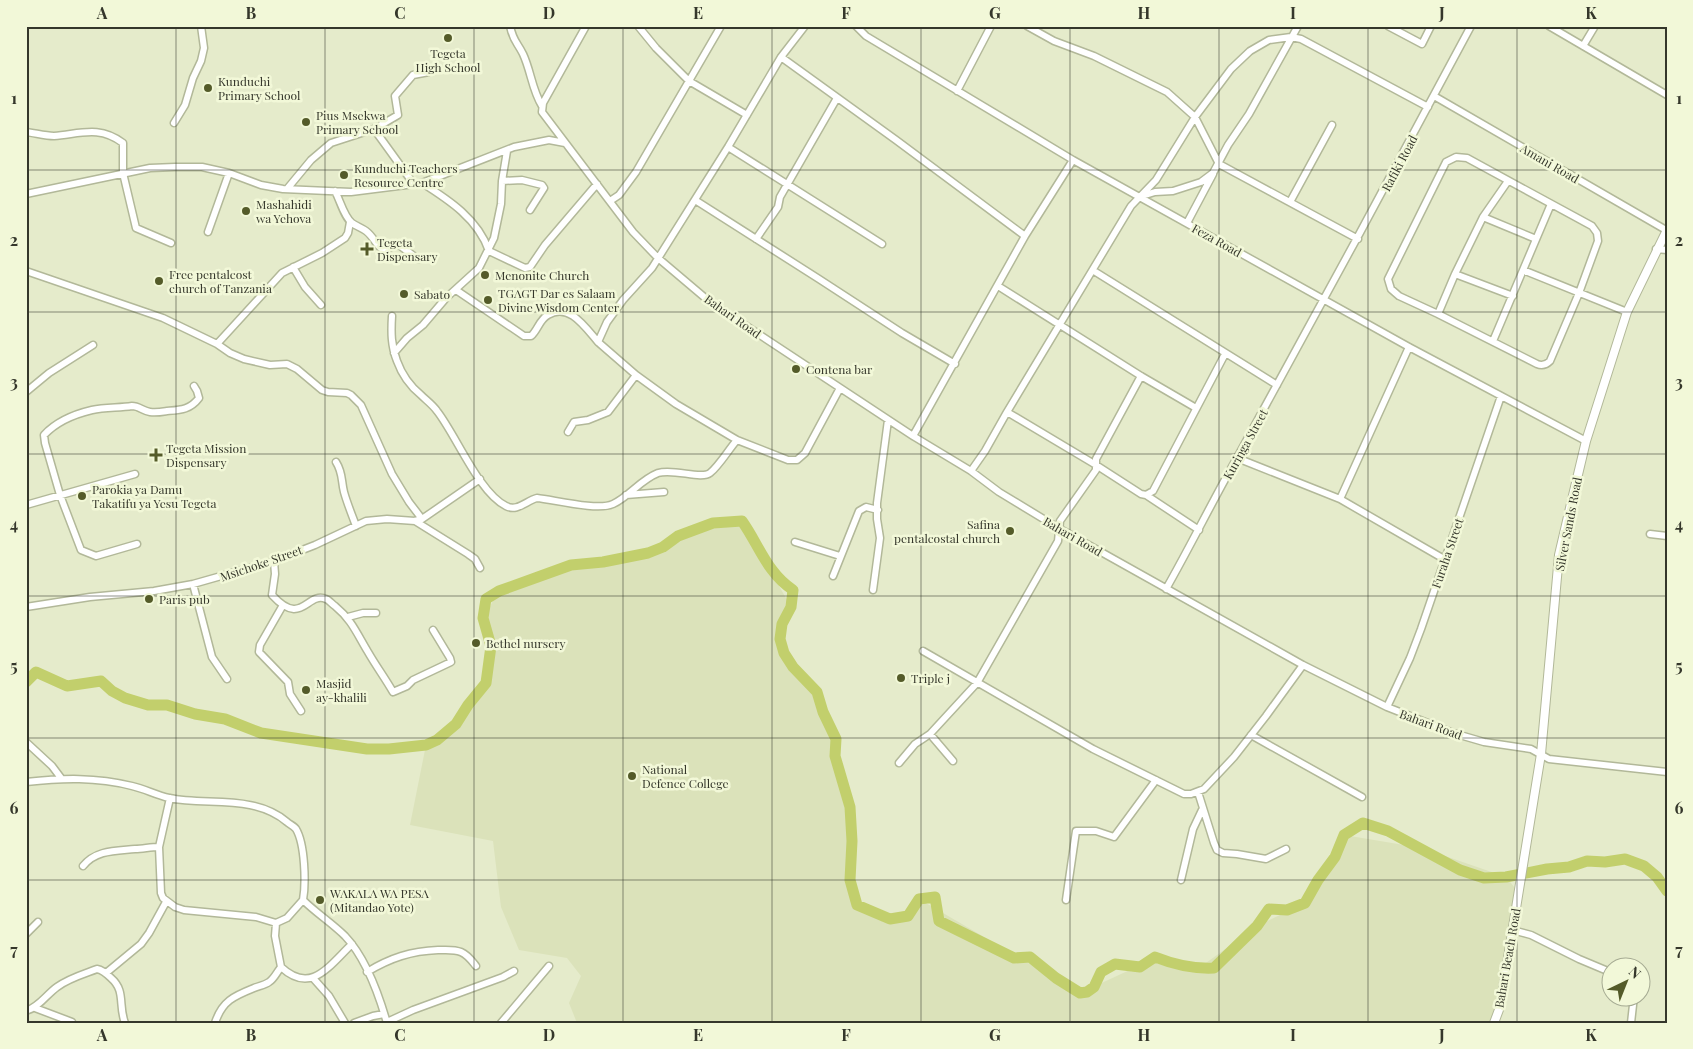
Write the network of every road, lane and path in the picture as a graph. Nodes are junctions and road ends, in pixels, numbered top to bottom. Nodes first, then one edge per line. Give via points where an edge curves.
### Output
1 (202, 26) edge
2 (510, 26) edge
3 (586, 26) edge
4 (638, 26) edge
5 (721, 26) edge
6 (805, 26) edge
7 (856, 26) edge
8 (991, 26) edge
9 (1026, 26) edge
10 (1298, 26) edge
11 (1388, 26) edge
12 (1431, 26) edge
13 (1471, 26) edge
14 (1549, 26) edge
15 (1595, 26) edge
16 (1291, 37) junction
17 (1583, 46) junction
18 (781, 58) junction
19 (428, 72) dead end
20 (689, 81) junction
21 (956, 91) junction
22 (1667, 95) edge
23 (1434, 96) junction
24 (837, 98) junction
25 (542, 106) junction
26 (1428, 108) junction
27 (747, 115) junction
28 (1195, 117) junction
29 (174, 123) dead end
30 (1332, 124) dead end
31 (374, 129) junction
32 (26, 132) edge
33 (565, 143) junction
34 (728, 147) junction
35 (508, 150) junction
36 (1073, 160) junction
37 (1219, 164) junction
38 (229, 173) junction
39 (1214, 173) junction
40 (123, 174) junction
41 (502, 181) junction
42 (1508, 181) junction
43 (413, 183) junction
44 (422, 183) junction
45 (597, 184) junction
46 (787, 184) junction
47 (287, 189) junction
48 (335, 191) junction
49 (26, 194) edge
50 (1140, 197) junction
51 (695, 200) junction
52 (610, 201) junction
53 (1290, 202) junction
54 (1551, 204) junction
55 (530, 210) dead end
56 (1483, 217) junction
57 (350, 222) junction
58 (1187, 223) junction
59 (1666, 230) edge
60 (208, 232) dead end
61 (1025, 236) junction
62 (756, 239) junction
63 (1358, 239) junction
64 (1536, 239) junction
65 (171, 243) dead end
66 (882, 244) dead end
67 (1656, 249) junction
68 (1667, 250) edge
69 (489, 251) junction
70 (658, 258) junction
71 (418, 259) dead end
72 (294, 267) junction
73 (1523, 270) junction
74 (26, 271) edge
75 (1094, 271) junction
76 (1455, 274) junction
77 (998, 286) junction
78 (456, 290) junction
79 (1579, 293) junction
80 (1513, 296) junction
81 (1323, 299) junction
82 (321, 305) dead end
83 (1626, 312) junction
84 (1438, 314) junction
85 (392, 316) dead end
86 (1061, 324) junction
87 (1494, 341) junction
88 (598, 342) junction
89 (93, 344) dead end
90 (217, 344) junction
91 (1409, 347) junction
92 (394, 353) junction
93 (1225, 354) junction
94 (955, 364) junction
95 (636, 375) junction
96 (1141, 376) junction
97 (194, 386) dead end
98 (1277, 386) junction
99 (840, 388) junction
100 (26, 392) edge
101 (1501, 396) junction
102 (1196, 408) junction
103 (1007, 412) junction
104 (888, 420) junction
105 (568, 432) dead end
106 (913, 436) junction
107 (737, 440) junction
108 (1586, 441) junction
109 (1237, 458) junction
110 (336, 462) dead end
111 (1096, 464) junction
112 (971, 471) junction
113 (135, 474) dead end
114 (480, 480) junction
115 (664, 492) dead end
116 (60, 495) junction
117 (625, 495) junction
118 (1146, 495) junction
119 (1340, 499) junction
120 (26, 505) edge
121 (878, 510) junction
122 (418, 520) junction
123 (356, 526) junction
124 (1060, 529) junction
125 (1199, 530) junction
126 (1650, 534) dead end
127 (1667, 536) edge
128 (795, 542) dead end
129 (137, 544) dead end
130 (840, 556) junction
131 (1444, 559) junction
132 (274, 561) junction
133 (480, 568) dead end
134 (833, 576) dead end
135 (193, 584) junction
136 (1166, 589) junction
137 (873, 590) dead end
138 (283, 605) junction
139 (26, 607) edge
140 (376, 613) dead end
141 (348, 617) junction
142 (433, 630) dead end
143 (923, 651) dead end
144 (1302, 665) junction
145 (227, 679) dead end
146 (977, 683) junction
147 (1387, 708) junction
148 (301, 711) dead end
149 (930, 734) junction
150 (1251, 735) junction
151 (26, 742) edge
152 (1541, 754) junction
153 (953, 761) dead end
154 (899, 763) dead end
155 (1667, 772) edge
156 (61, 778) junction
157 (1156, 780) junction
158 (26, 782) edge
159 (1198, 792) junction
160 (1362, 797) dead end
161 (170, 798) junction
162 (1202, 810) junction
163 (158, 847) junction
164 (1286, 849) dead end
165 (83, 866) dead end
166 (1181, 880) dead end
167 (1519, 894) joint
168 (303, 900) junction
169 (1066, 900) dead end
170 (166, 902) junction
171 (38, 922) dead end
172 (276, 923) junction
173 (1512, 930) junction
174 (26, 934) edge
175 (352, 944) junction
176 (476, 966) dead end
177 (549, 966) dead end
178 (281, 967) junction
179 (1600, 967) edge
180 (514, 971) dead end
181 (367, 972) junction
182 (106, 973) junction
183 (313, 978) junction
184 (1633, 1006) edge
185 (35, 1008) junction
186 (26, 1011) edge
187 (384, 1014) junction
188 (72, 1022) edge
189 (387, 1022) edge
190 (125, 1023) edge
191 (215, 1023) edge
192 (345, 1023) edge
193 (354, 1023) edge
194 (501, 1023) edge
195 (1494, 1023) edge
196 (1631, 1023) edge

1 - 29 street via 204,48 201,61 185,106
2 - 25 street, Bahari Road via 512,39 523,54
3 - 25 street
4 - 20 street
5 - 20 street
6 - 18 street
7 - 21 street, Feza Road via 866,36
8 - 21 street
9 - 28 street via 1167,92
10 - 16 street
11 - 12 street via 1422,44
13 - 23 street, Rafiki Road
14 - 17 street
15 - 17 street
16 - 26 street via 1301,39
16 - 28 street via 1268,40 1250,51 1231,69
16 - 37 street
17 - 22 street
18 - 24 street
18 - 27 street
19 - 31 street via 412,75 396,96 398,115
20 - 27 street
20 - 52 street via 636,172 619,195
21 - 36 street, Feza Road
23 - 26 street, Rafiki Road
23 - 59 street, Amani Road
24 - 46 street
24 - 61 street
25 - 33 street, Bahari Road via 544,114
26 - 63 street, Rafiki Road
27 - 34 street
28 - 37 street
28 - 50 street via 1156,180
30 - 53 street
31 - 43 street
31 - 47 street via 331,144 311,160
32 - 40 street via 52,136 103,132 122,144
33 - 35 street via 549,140
33 - 45 street, Bahari Road
34 - 46 street
34 - 51 street
35 - 41 street
35 - 44 street
36 - 50 street, Feza Road
36 - 61 street
37 - 39 street
37 - 53 street
38 - 40 street via 202,167 175,167
38 - 47 street via 261,185
38 - 60 street
39 - 50 street via 1201,182 1180,189
39 - 58 street
40 - 49 street
40 - 65 street via 134,226
41 - 55 street via 522,180 542,185 544,188
41 - 69 street via 501,204
42 - 54 street
42 - 56 street
42 - 84 street via 1468,158 1456,157 1446,162 1388,279 1394,293
43 - 44 street
43 - 48 street via 351,192
44 - 69 street via 452,202 483,236
45 - 52 street, Bahari Road
45 - 69 street via 529,268
46 - 62 street via 778,207
46 - 66 street
47 - 48 street
48 - 57 street
50 - 58 street, Feza Road
50 - 75 street via 1131,206
51 - 62 street
51 - 70 street
52 - 70 street, Bahari Road
53 - 63 street
54 - 64 street
54 - 79 street via 1592,226 1597,233 1598,241
56 - 64 street
56 - 76 street
57 - 71 street via 367,232 384,250 396,244
57 - 72 street via 345,238 334,247
58 - 81 street, Feza Road
59 - 67 street, Silver Sands Road
61 - 77 street
62 - 94 street
63 - 81 street, Rafiki Road
64 - 73 street
67 - 68 street
67 - 83 street, Silver Sands Road
69 - 78 street via 479,268
70 - 88 street via 607,322
70 - 99 street, Bahari Road via 710,302
72 - 82 street via 305,287
72 - 90 street via 273,281
73 - 79 street
73 - 80 street
74 - 90 street via 163,318
75 - 86 street
75 - 93 street
76 - 80 street
76 - 84 street
77 - 86 street
77 - 94 street
78 - 88 street via 524,336 535,333 548,315 562,311 575,316
78 - 92 street
79 - 83 street
79 - 87 street via 1547,364 1537,364
80 - 87 street
81 - 91 street, Feza Road
81 - 98 street, Kuringa Street
83 - 108 street, Silver Sands Road
84 - 87 street
85 - 92 street via 391,344
86 - 96 street
86 - 103 street
88 - 95 street
89 - 100 street
90 - 122 street via 258,364 287,364 322,390 347,393 356,399
91 - 101 street, Feza Road
91 - 119 street
92 - 114 street via 406,380 437,411
93 - 98 street
93 - 102 street
94 - 106 street
95 - 105 street via 608,412 574,422
95 - 107 street via 676,404
96 - 102 street
96 - 111 street
97 - 116 street via 199,398 185,410 148,412 138,406 93,409 52,427 44,435
98 - 109 street, Kuringa Street
99 - 104 street, Bahari Road
99 - 107 street via 805,453 797,460 788,460
101 - 108 street, Feza Road
101 - 131 street, Furaha Street
102 - 118 street via 1153,491
103 - 111 street
103 - 112 street
104 - 106 street, Bahari Road
104 - 121 street
106 - 112 street, Bahari Road
107 - 117 street via 710,473 700,476 667,470 642,481
108 - 152 street, Silver Sands Road via 1559,555
109 - 119 street
109 - 125 street, Kuringa Street
110 - 123 street via 342,472 344,492
111 - 118 street
111 - 124 street via 1096,470 1060,521
112 - 124 street, Bahari Road
113 - 116 street
114 - 117 street via 500,503 512,509 537,498 594,506 612,504
114 - 122 street
115 - 117 street
116 - 120 street
116 - 129 street via 81,550 96,556
118 - 125 street
119 - 131 street
121 - 130 street via 866,507 859,511
121 - 137 street via 880,538
122 - 123 street, Msichoke Street via 374,519
122 - 133 street via 468,554
123 - 132 street, Msichoke Street
124 - 136 street, Bahari Road
124 - 146 street via 1058,541
125 - 136 street, Kuringa Street
126 - 127 street
128 - 130 street
130 - 134 street
131 - 147 street, Furaha Street via 1413,651
132 - 135 street, Msichoke Street
132 - 138 street via 272,596
135 - 139 street, Msichoke Street
135 - 145 street via 212,657
136 - 144 street, Bahari Road
138 - 141 street via 287,609 296,609 315,600 326,599
138 - 148 street via 259,652 288,682 290,694
140 - 141 street
141 - 142 street via 393,692 451,662
143 - 146 street
144 - 147 street, Bahari Road
144 - 150 street
146 - 149 street
146 - 157 street via 1092,749
147 - 152 street, Bahari Road via 1453,733 1484,742 1531,749
149 - 153 street
149 - 154 street via 915,744
150 - 159 street via 1234,757
150 - 160 street
151 - 156 street
152 - 155 street, Bahari Road via 1549,759
152 - 167 street, Silver Sands Road
156 - 158 street
156 - 161 street via 132,786
157 - 159 street via 1184,794
157 - 169 street via 1114,837 1096,831 1076,831
159 - 162 street
161 - 163 street
161 - 168 street via 233,803 280,816 296,829 302,847
162 - 164 street via 1217,850 1223,853 1266,859
162 - 166 street via 1193,829
163 - 165 street via 111,851 96,855
163 - 170 street via 161,893
167 - 173 street, Bahari Beach Road
168 - 172 street via 287,918
168 - 175 street
170 - 172 street via 184,910
170 - 182 street via 141,944
171 - 174 street
172 - 178 street
173 - 179 street via 1532,935
173 - 195 street, Bahari Beach Road via 1500,1007
175 - 181 street
175 - 183 street
176 - 181 street via 459,951 430,950 401,955
177 - 194 street
178 - 183 street via 296,978
178 - 191 street via 268,983 224,1004
180 - 189 street
181 - 187 street via 380,996
182 - 185 street via 97,969 67,981
182 - 190 street via 121,990
183 - 192 street
184 - 196 street
185 - 186 street
185 - 188 street
187 - 189 street
187 - 193 street

